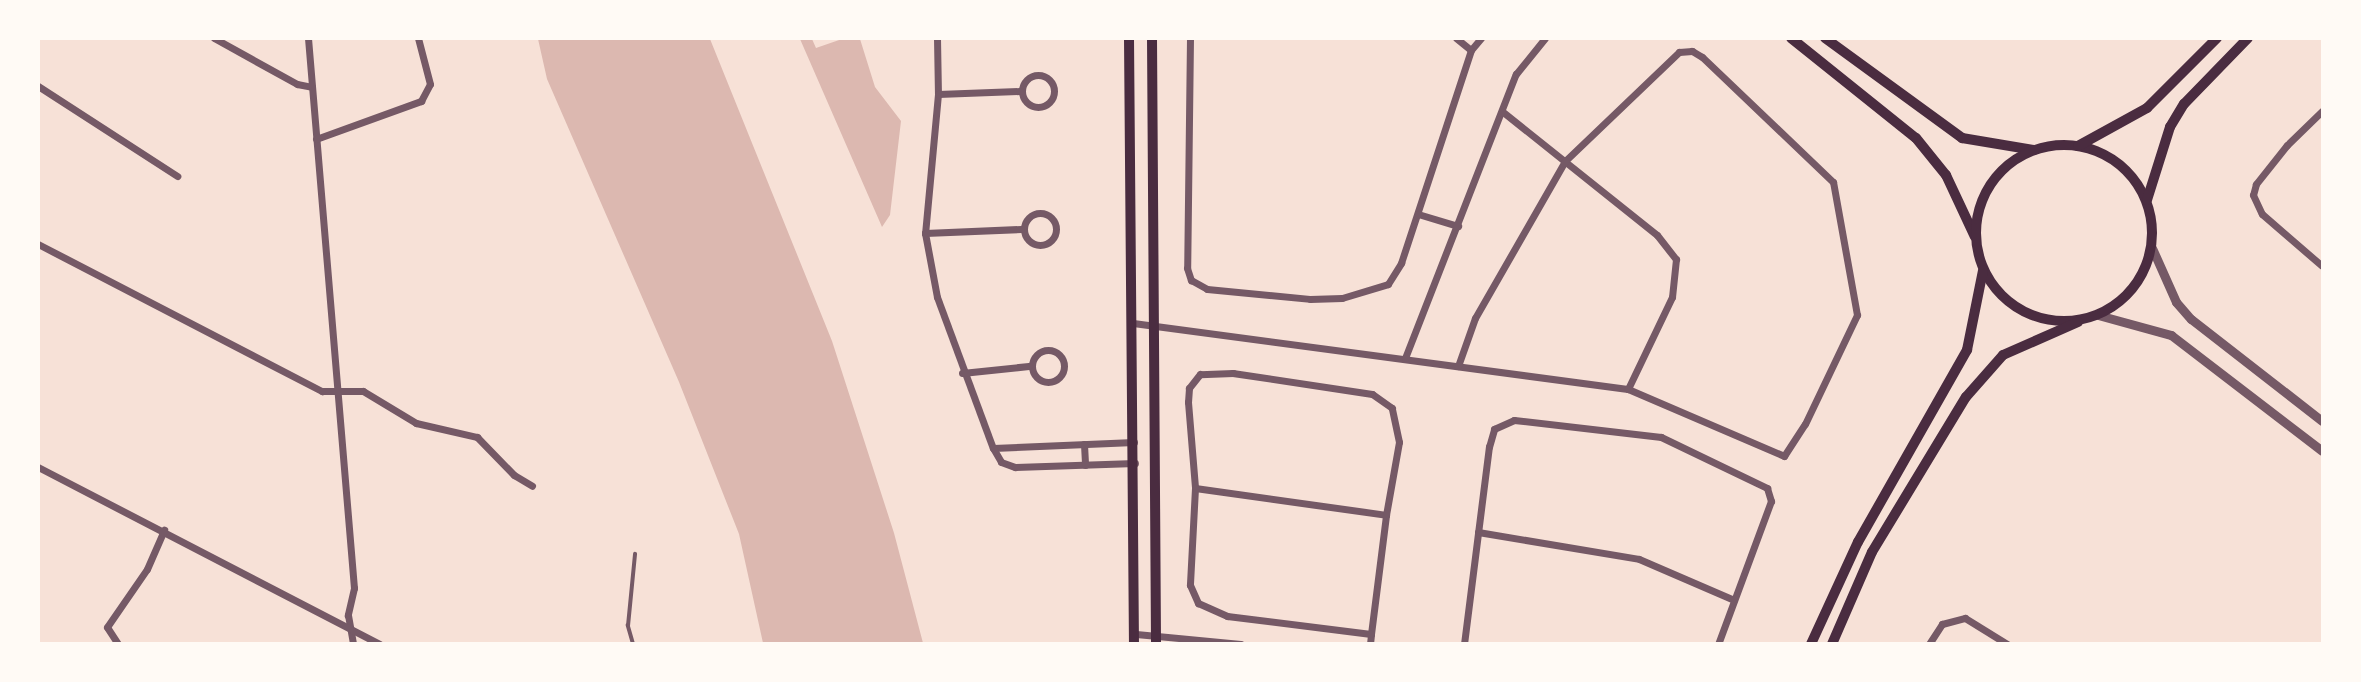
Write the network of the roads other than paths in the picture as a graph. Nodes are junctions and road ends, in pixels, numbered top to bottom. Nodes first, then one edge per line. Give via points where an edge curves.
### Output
1 (214, 38) edge
2 (308, 38) edge
3 (418, 38) edge
4 (937, 38) edge
5 (1129, 38) edge
6 (1152, 38) edge
7 (1189, 38) edge
8 (1457, 38) edge
9 (1482, 38) edge
10 (1545, 38) edge
11 (1791, 38) edge
12 (1825, 38) edge
13 (2217, 38) edge
14 (2248, 38) edge
15 (1471, 50) junction
16 (38, 86) edge
17 (312, 87) junction
18 (1020, 91) junction
19 (938, 94) junction
20 (2322, 111) edge
21 (1503, 112) junction
22 (316, 139) junction
23 (2078, 146) junction
24 (2034, 150) junction
25 (1565, 161) junction
26 (177, 176) dead end
27 (2147, 200) junction
28 (1418, 214) junction
29 (1458, 226) junction
30 (1021, 229) junction
31 (925, 233) junction
32 (1975, 237) junction
33 (38, 244) edge
34 (2152, 248) junction
35 (2322, 266) edge
36 (1983, 271) junction
37 (2098, 316) junction
38 (2081, 321) junction
39 (1133, 323) junction
40 (1157, 325) junction
41 (1405, 358) junction
42 (1029, 366) junction
43 (1458, 366) junction
44 (962, 373) junction
45 (1628, 388) junction
46 (337, 393) junction
47 (2322, 421) edge
48 (1135, 442) junction
49 (1084, 444) junction
50 (993, 448) junction
51 (2322, 450) edge
52 (1136, 463) junction
53 (1085, 465) junction
54 (38, 467) edge
55 (532, 486) dead end
56 (1195, 488) junction
57 (1386, 515) junction
58 (164, 530) junction
59 (1478, 532) junction
60 (635, 554) dead end
61 (1732, 599) junction
62 (352, 631) junction
63 (1371, 634) junction
64 (1135, 639) edge
65 (1157, 640) edge
66 (118, 643) edge
67 (353, 643) edge
68 (380, 643) edge
69 (633, 643) edge
70 (1241, 643) edge
71 (1370, 643) edge
72 (1464, 643) edge
73 (1718, 643) edge
74 (1811, 643) edge
75 (1832, 643) edge
76 (1929, 643) edge
77 (2007, 643) edge

1 - 17 street via 297,84
2 - 17 street
3 - 22 street via 430,84 421,101
4 - 19 street
5 - 39 main road
6 - 40 main road
7 - 28 street via 1187,268 1191,280 1207,289 1310,299 1369,293 1388,284 1401,263
8 - 15 street
9 - 15 street
10 - 21 street via 1516,74
11 - 32 main road via 1916,138 1946,175
12 - 24 main road via 1962,138
13 - 23 main road via 2147,108
14 - 27 main road via 2185,104 2170,127
15 - 28 street
16 - 26 street
17 - 22 street
18 - 18 street via 1038,77 1054,85 1056,92 1049,103 1036,106
18 - 19 street
19 - 31 street
20 - 35 street via 2256,184 2255,203 2262,215
21 - 25 street
21 - 29 street
22 - 46 street
23 - 24 main road
23 - 27 main road via 2119,164
24 - 32 main road via 2006,167 1984,193
25 - 43 street via 1475,318
25 - 45 street via 1657,235 1675,259 1672,297
25 - 45 street via 1686,50 1702,57 1833,182 1857,315 1791,450 1776,455
27 - 34 main road
28 - 29 street
29 - 41 street
30 - 30 street via 1039,215 1052,219 1057,230 1050,241 1038,244
30 - 31 street
31 - 44 street via 937,297
32 - 36 main road
33 - 46 street via 322,391
34 - 37 main road via 2134,289
34 - 47 street via 2176,302 2190,319
36 - 38 main road via 2002,298 2031,316
36 - 74 main road via 1967,350 1858,542
37 - 38 main road
37 - 51 street via 2171,335
38 - 75 main road via 2003,355 1966,397 1872,552
39 - 40 street
39 - 48 main road
40 - 41 street
40 - 65 main road
41 - 43 street
42 - 42 street via 1047,351 1060,356 1065,366 1058,377 1045,380
42 - 44 street
43 - 45 street
44 - 50 street
46 - 55 street via 363,391 416,423 470,434 487,443 514,475
46 - 62 street via 354,588 348,615
48 - 49 street
48 - 52 main road
49 - 50 street
49 - 53 street
50 - 53 street via 1001,462 1015,467
52 - 53 street
52 - 64 main road
54 - 58 street
56 - 57 street
56 - 57 street via 1189,388 1200,374 1233,373 1371,394 1392,408 1399,442
56 - 63 street via 1190,585 1202,609
57 - 63 street
58 - 62 street
58 - 66 street via 147,569 107,627
59 - 61 street via 1639,559
59 - 61 street via 1489,447 1494,429 1501,423 1527,421 1661,437 1767,488 1771,501
59 - 72 street
60 - 69 lane via 628,626
61 - 73 street
62 - 67 street
62 - 68 street
63 - 71 street
64 - 65 street
65 - 70 street
76 - 77 street via 1942,624 1965,618

